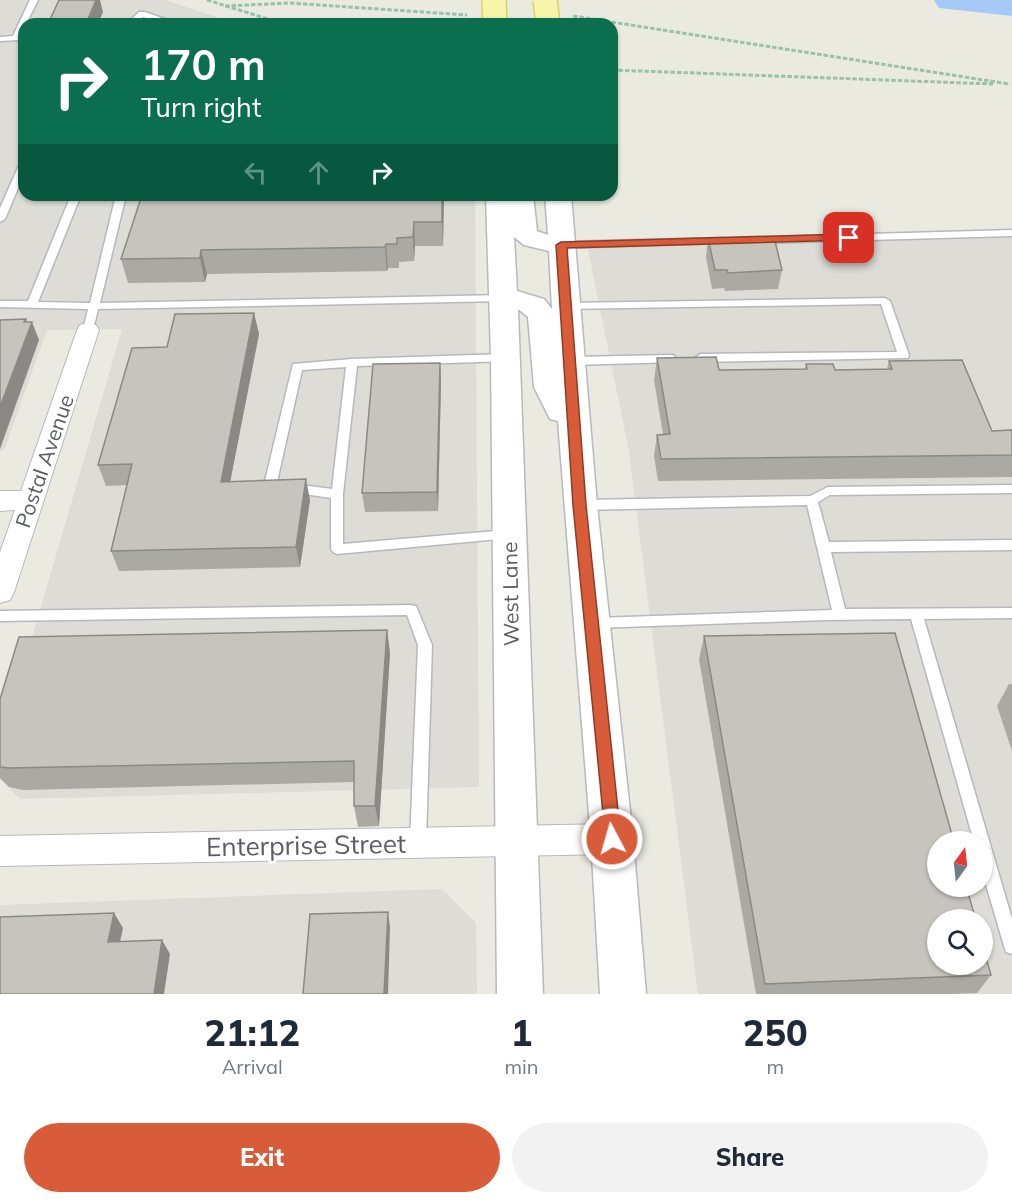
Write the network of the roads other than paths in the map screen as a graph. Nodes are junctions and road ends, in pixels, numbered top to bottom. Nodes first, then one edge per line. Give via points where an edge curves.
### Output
1 (34, 0) edge
2 (494, 0) edge
3 (545, 0) edge
4 (25, 18) edge
5 (137, 18) edge
6 (156, 18) edge
7 (495, 18) edge
8 (556, 18) edge
9 (18, 34) edge
10 (0, 39) edge
11 (18, 177) edge
12 (74, 201) edge
13 (119, 201) edge
14 (499, 201) edge
15 (520, 201) edge
16 (558, 201) edge
17 (0, 219) edge
18 (1012, 233) edge
19 (732, 241) edge
20 (744, 241) edge
21 (561, 245) junction
22 (504, 298) junction
23 (0, 304) edge
24 (32, 305) junction
25 (92, 306) junction
26 (566, 306) junction
27 (88, 330) joint
28 (506, 358) junction
29 (569, 361) junction
30 (352, 363) junction
31 (575, 439) junction
32 (1012, 489) edge
33 (337, 494) junction
34 (31, 500) junction
35 (812, 500) junction
36 (0, 501) edge
37 (580, 505) junction
38 (508, 535) junction
39 (1012, 545) edge
40 (824, 547) junction
41 (0, 592) edge
42 (1012, 613) edge
43 (840, 614) junction
44 (916, 614) junction
45 (0, 616) edge
46 (591, 623) junction
47 (979, 831) edge
48 (612, 839) junction
49 (515, 841) junction
50 (418, 842) junction
51 (0, 851) edge
52 (993, 880) edge
53 (1012, 946) edge
54 (520, 994) edge
55 (623, 994) edge

1 - 4 lane
2 - 7 main road, bridge
3 - 8 main road, bridge
5 - 6 lane via 142,14
9 - 10 lane via 16,38
11 - 17 lane
12 - 24 lane
13 - 25 lane
14 - 22 main road, West Lane
15 - 21 main road via 520,228 527,237
16 - 21 main road
18 - 20 lane
19 - 21 lane
21 - 26 main road
22 - 25 lane
22 - 28 main road, West Lane
22 - 31 main road via 528,302 542,316 549,387
23 - 24 lane
24 - 25 lane
25 - 27 lane
26 - 29 main road
26 - 29 lane via 885,301 904,355
27 - 34 street, Postal Avenue
28 - 30 lane
28 - 38 main road, West Lane
29 - 31 main road
30 - 33 lane
30 - 33 lane via 297,367 270,485
31 - 37 main road
32 - 35 lane via 828,491
33 - 38 lane via 337,549
34 - 36 street
34 - 41 street, Postal Avenue
35 - 37 lane
35 - 40 lane
37 - 46 main road
38 - 49 main road, West Lane
39 - 40 lane
40 - 43 lane
42 - 44 lane
43 - 44 lane
43 - 46 lane
44 - 47 lane
45 - 50 lane via 411,610 425,645
46 - 48 main road
48 - 49 street, Enterprise Street
48 - 55 main road
49 - 50 street, Enterprise Street
49 - 54 main road, West Lane
50 - 51 street, Enterprise Street
52 - 53 lane

